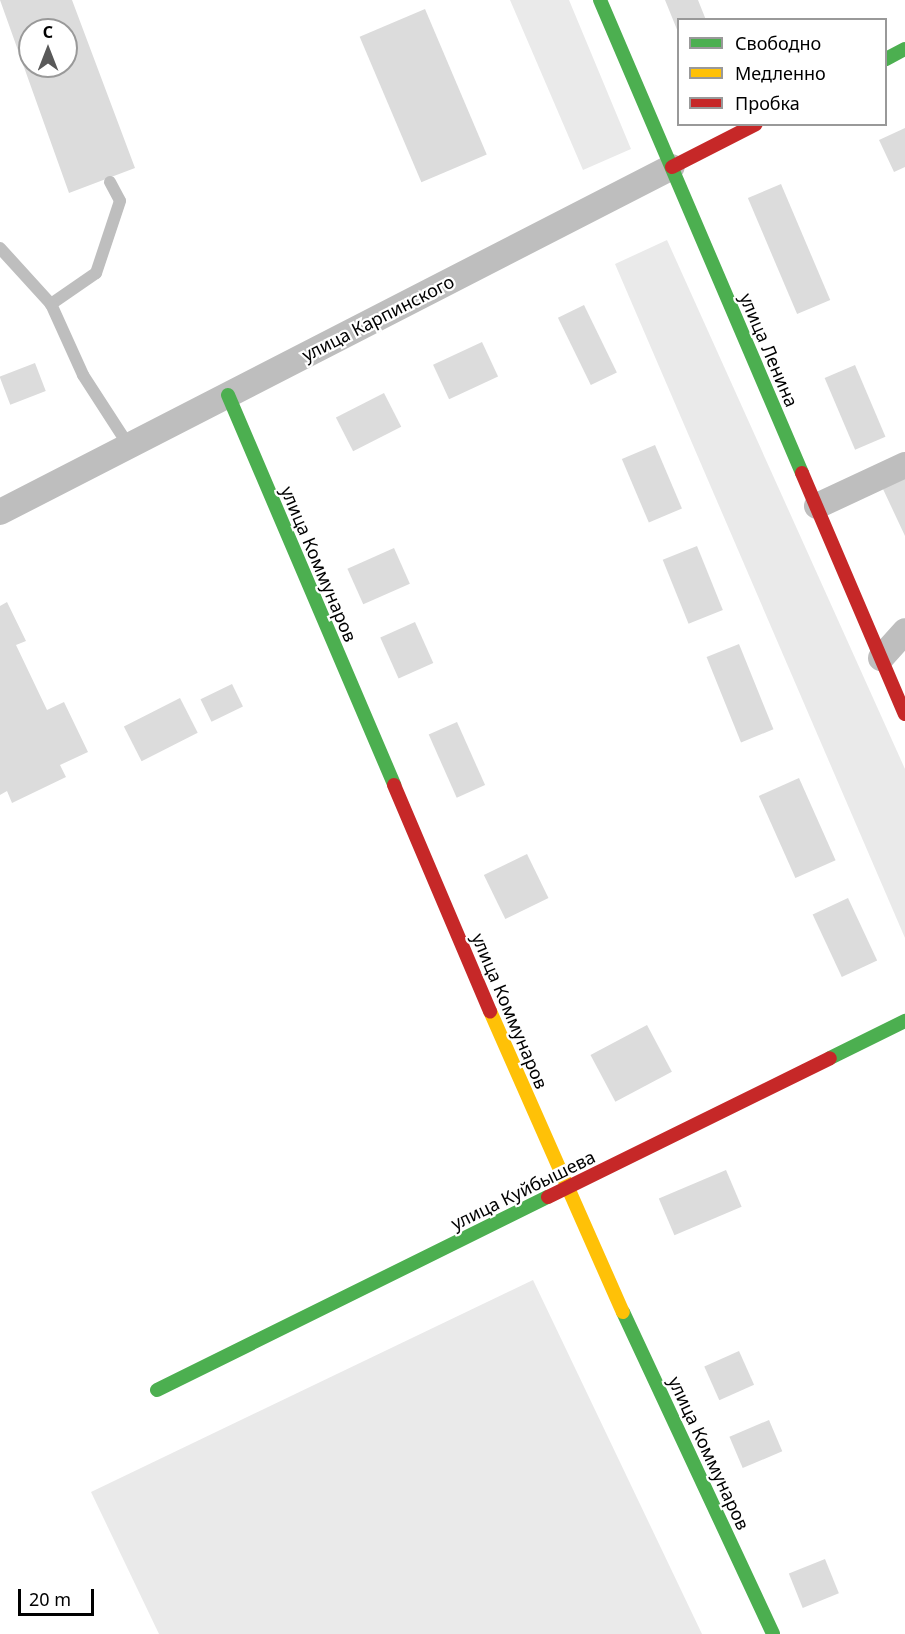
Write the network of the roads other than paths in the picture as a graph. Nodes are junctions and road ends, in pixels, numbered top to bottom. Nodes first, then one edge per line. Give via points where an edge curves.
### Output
1 (600, 0) edge
2 (905, 49) edge
3 (887, 58) edge
4 (752, 126) edge
5 (672, 167) junction
6 (110, 182) dead end
7 (0, 248) edge
8 (51, 304) junction
9 (228, 395) junction
10 (129, 446) junction
11 (905, 465) edge
12 (817, 506) junction
13 (0, 512) edge
14 (905, 631) edge
15 (881, 658) junction
16 (905, 714) edge
17 (905, 1021) edge
18 (566, 1189) junction
19 (157, 1390) dead end
20 (773, 1634) edge

1 - 5 street, улица Ленина
2 - 3 street
4 - 5 street, улица Карпинского
5 - 9 street, улица Карпинского
5 - 12 street, улица Ленина
6 - 8 lane via 120,201 96,273
7 - 8 lane
8 - 10 lane via 83,375
9 - 10 street, улица Карпинского
9 - 18 street, улица Коммунаров
10 - 13 street, улица Карпинского
11 - 12 street
12 - 15 street, улица Ленина
14 - 15 street
15 - 16 street, улица Ленина
17 - 18 street, улица Куйбышева
18 - 19 street, улица Куйбышева
18 - 20 street, улица Коммунаров

